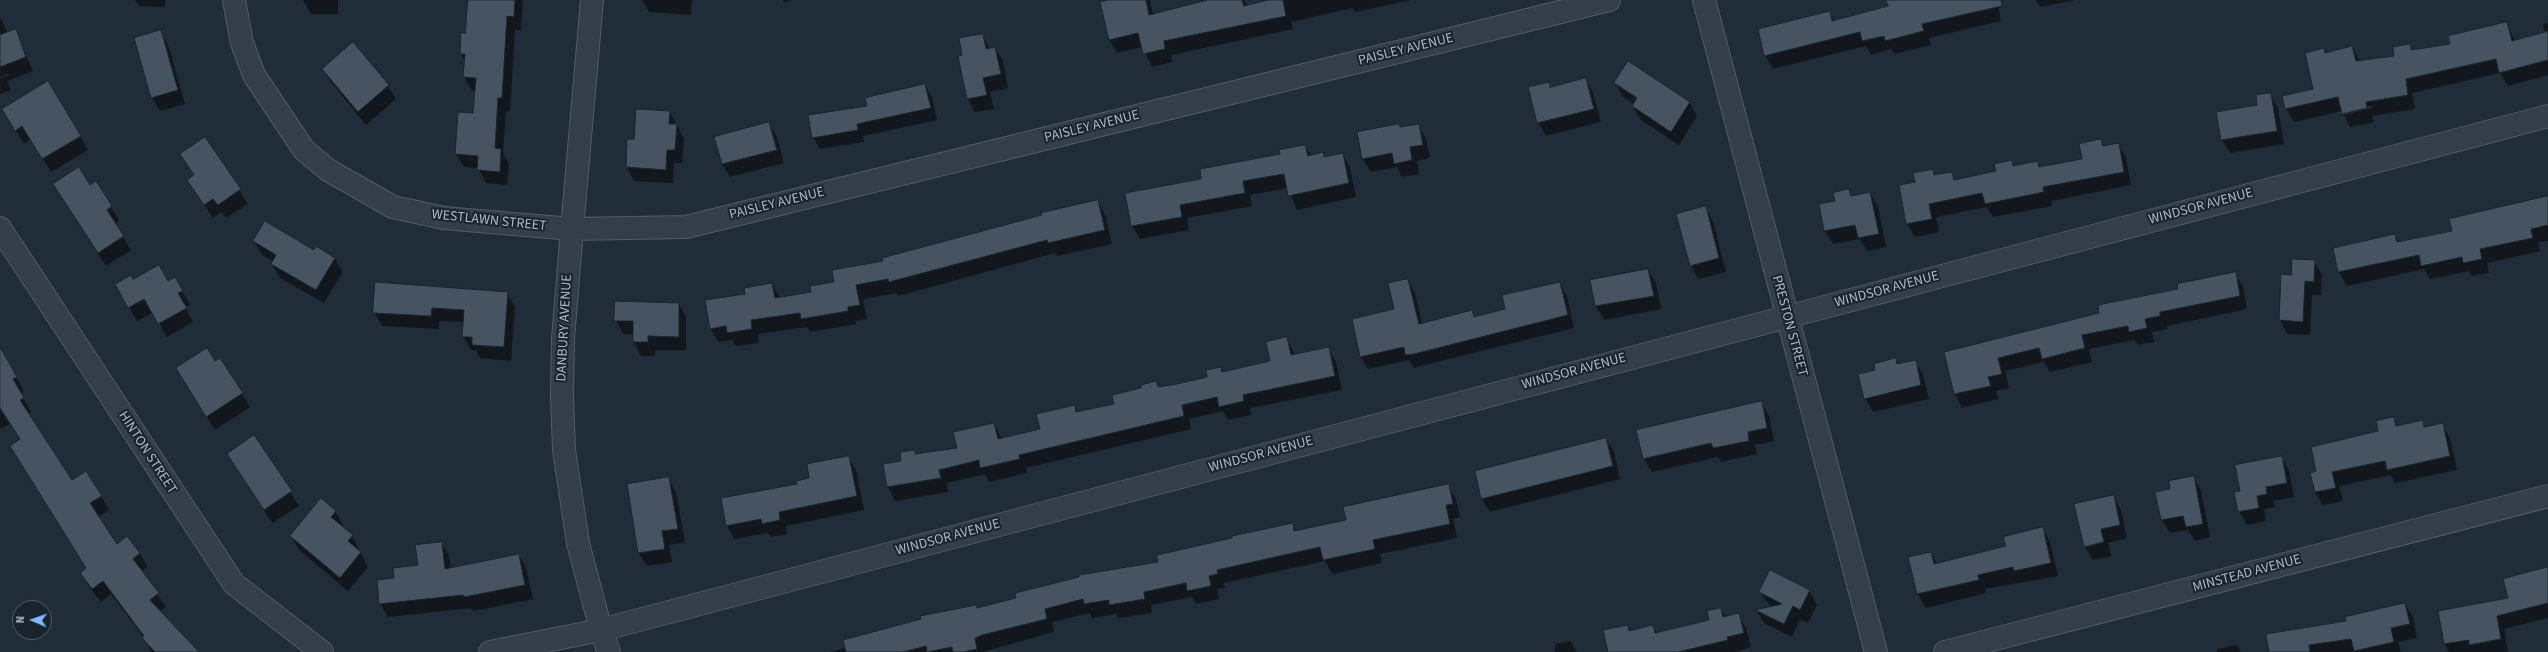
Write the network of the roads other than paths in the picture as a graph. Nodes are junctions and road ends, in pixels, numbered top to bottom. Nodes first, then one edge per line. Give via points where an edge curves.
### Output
1 (234, 0) edge
2 (592, 0) edge
3 (1609, 0) edge
4 (1704, 0) edge
5 (2548, 116) edge
6 (0, 228) edge
7 (572, 229) junction
8 (1787, 316) junction
9 (2548, 496) edge
10 (601, 630) junction
11 (322, 652) edge
12 (490, 652) edge
13 (609, 652) edge
14 (1876, 652) edge
15 (1946, 652) edge

1 - 7 street, WESTLAWN STREET via 242,43 254,75 304,150 328,170 393,207 444,218
2 - 7 street, DANBURY AVENUE
3 - 7 street, PAISLEY AVENUE via 686,227
4 - 8 street, PRESTON STREET
5 - 8 street, WINDSOR AVENUE
6 - 11 street, HINTON STREET via 234,584
7 - 10 street, DANBURY AVENUE via 563,339 564,450 578,543
8 - 10 street, WINDSOR AVENUE
8 - 14 street, PRESTON STREET
9 - 15 street, MINSTEAD AVENUE
10 - 12 street
10 - 13 street, DANBURY AVENUE

